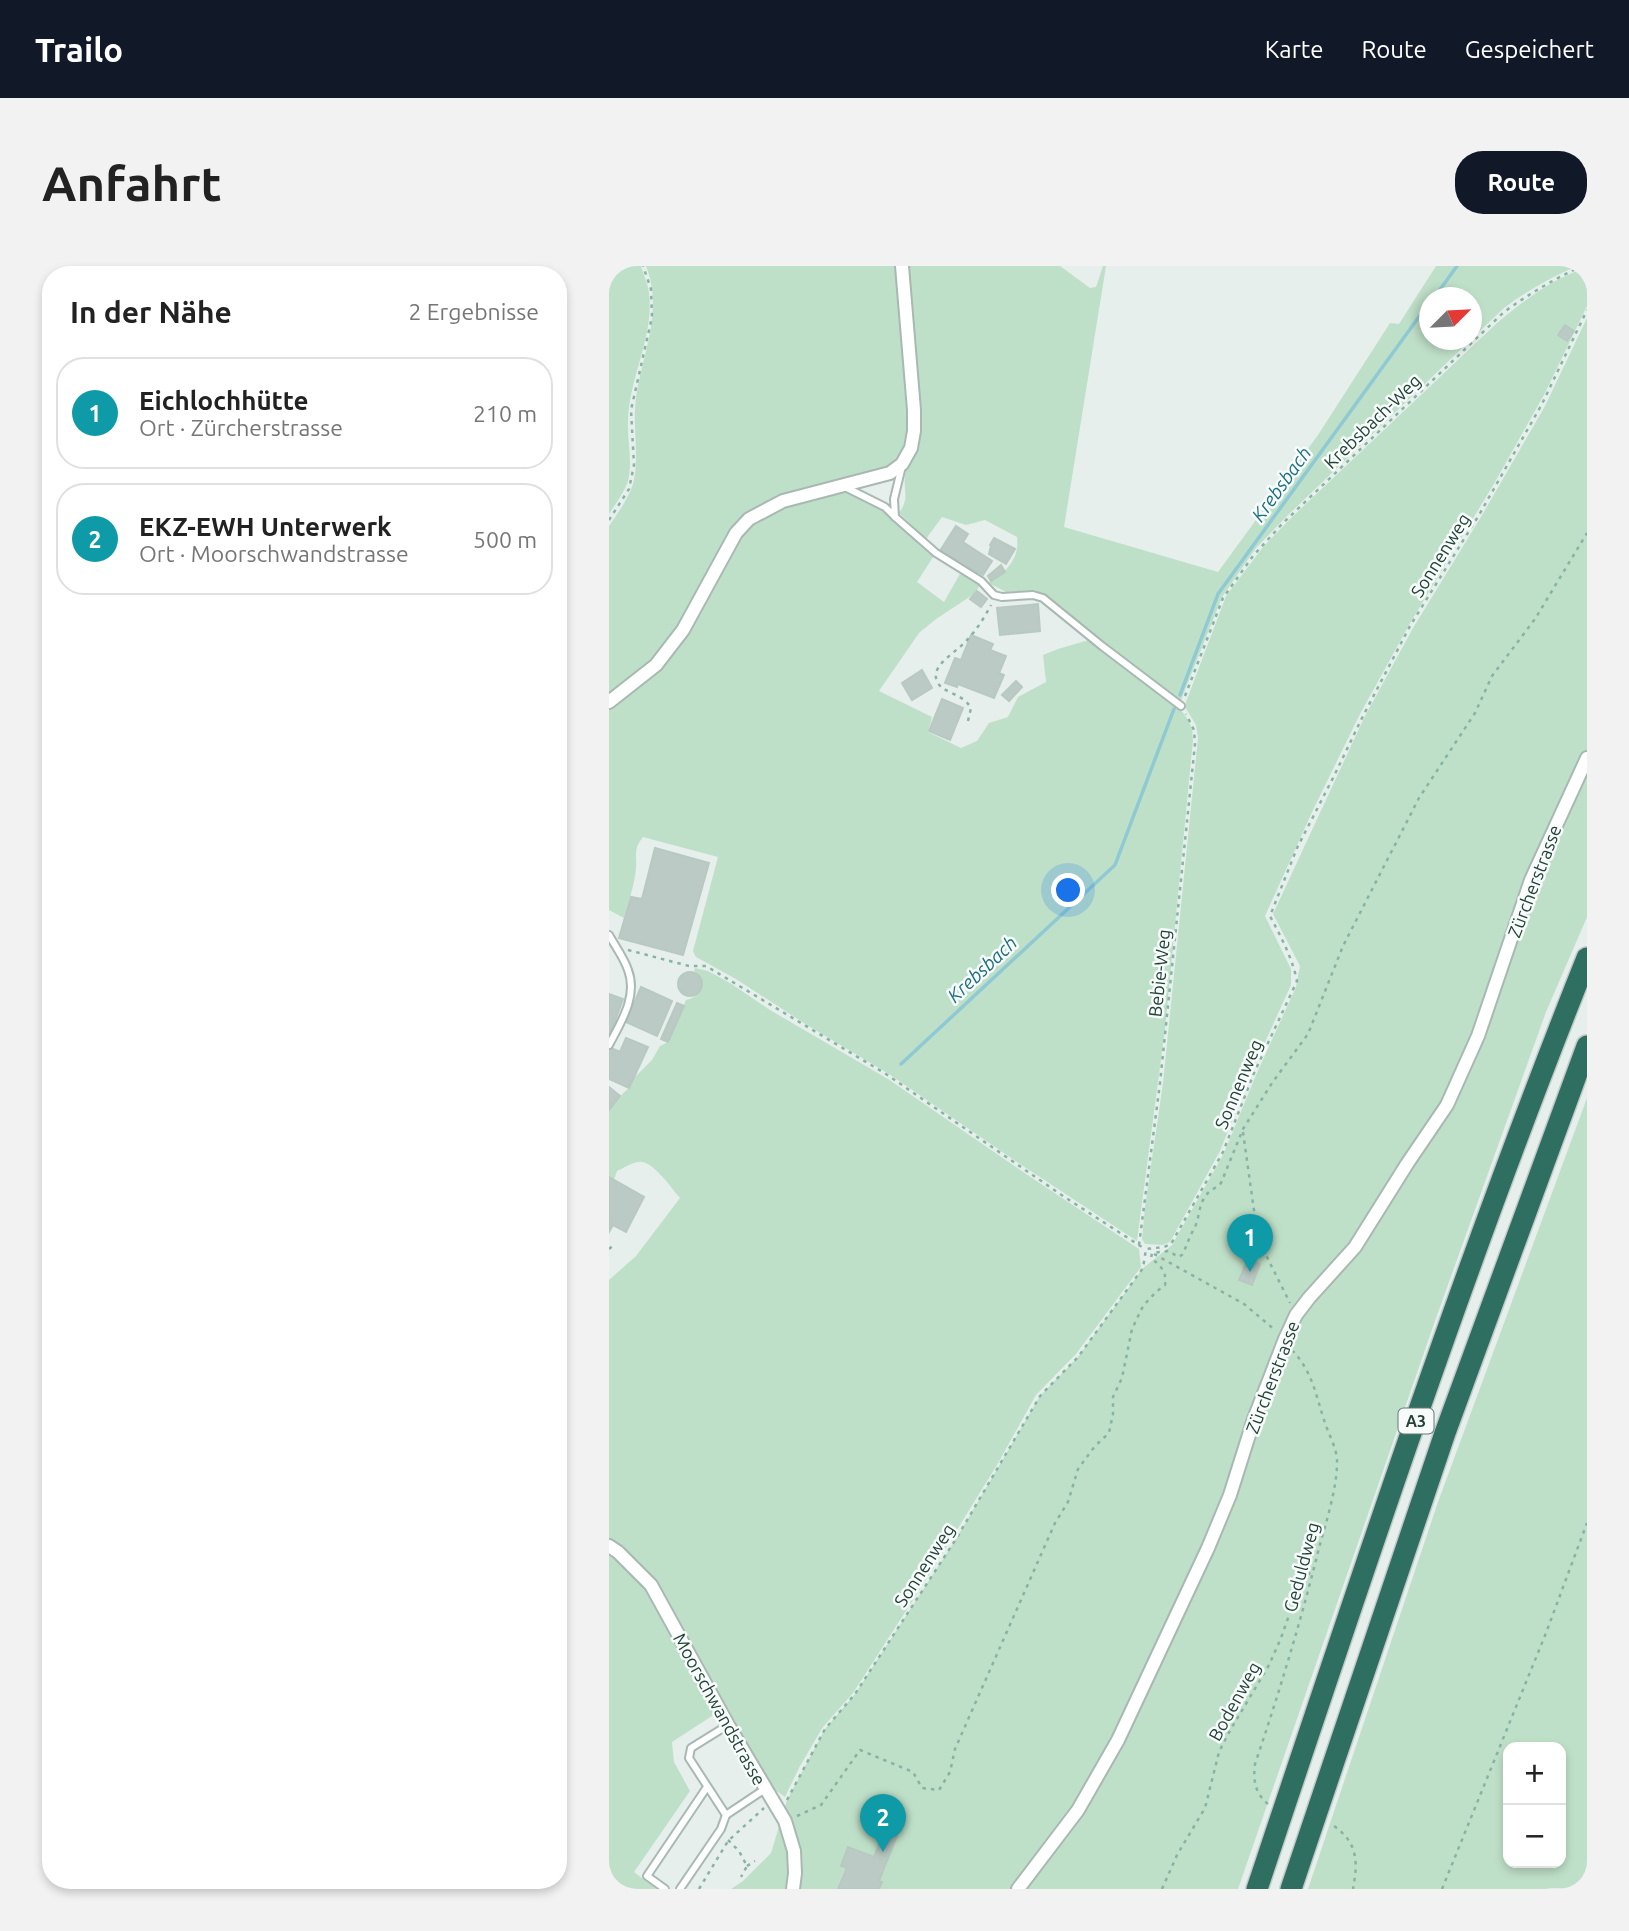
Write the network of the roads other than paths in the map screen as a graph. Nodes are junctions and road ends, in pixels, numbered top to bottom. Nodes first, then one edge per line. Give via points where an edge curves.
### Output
1 (902, 266) edge
2 (902, 464) junction
3 (845, 486) junction
4 (895, 517) junction
5 (609, 702) edge
6 (1181, 706) road end
7 (1587, 758) edge
8 (609, 935) edge
9 (1587, 958) edge
10 (609, 1045) edge
11 (1587, 1046) edge
12 (609, 1546) edge
13 (728, 1725) junction
14 (707, 1787) junction
15 (765, 1789) junction
16 (726, 1815) junction
17 (664, 1889) edge
18 (680, 1889) edge
19 (793, 1889) edge
20 (1018, 1889) edge
21 (1257, 1889) edge
22 (1291, 1889) edge

1 - 2 street via 914,410 911,448
2 - 3 street via 890,473
2 - 4 lane
3 - 4 lane
3 - 5 street via 783,501 749,519 736,533 683,630 656,665
4 - 6 lane via 994,595 1043,598
7 - 20 street, Zürcherstrasse via 1531,880 1478,1036 1447,1105 1355,1247 1296,1315 1208,1548 1118,1740 1079,1810
8 - 10 lane via 630,980 626,1013
9 - 21 highway, A3 via 1414,1426
11 - 22 highway, A3 via 1441,1446
12 - 13 street, Moorschwandstrasse via 651,1585
13 - 14 lane via 691,1748 689,1758
13 - 15 street, Moorschwandstrasse
14 - 16 lane
14 - 17 lane via 647,1876
15 - 16 lane
15 - 19 street, Moorschwandstrasse via 785,1821 794,1851
16 - 18 lane

